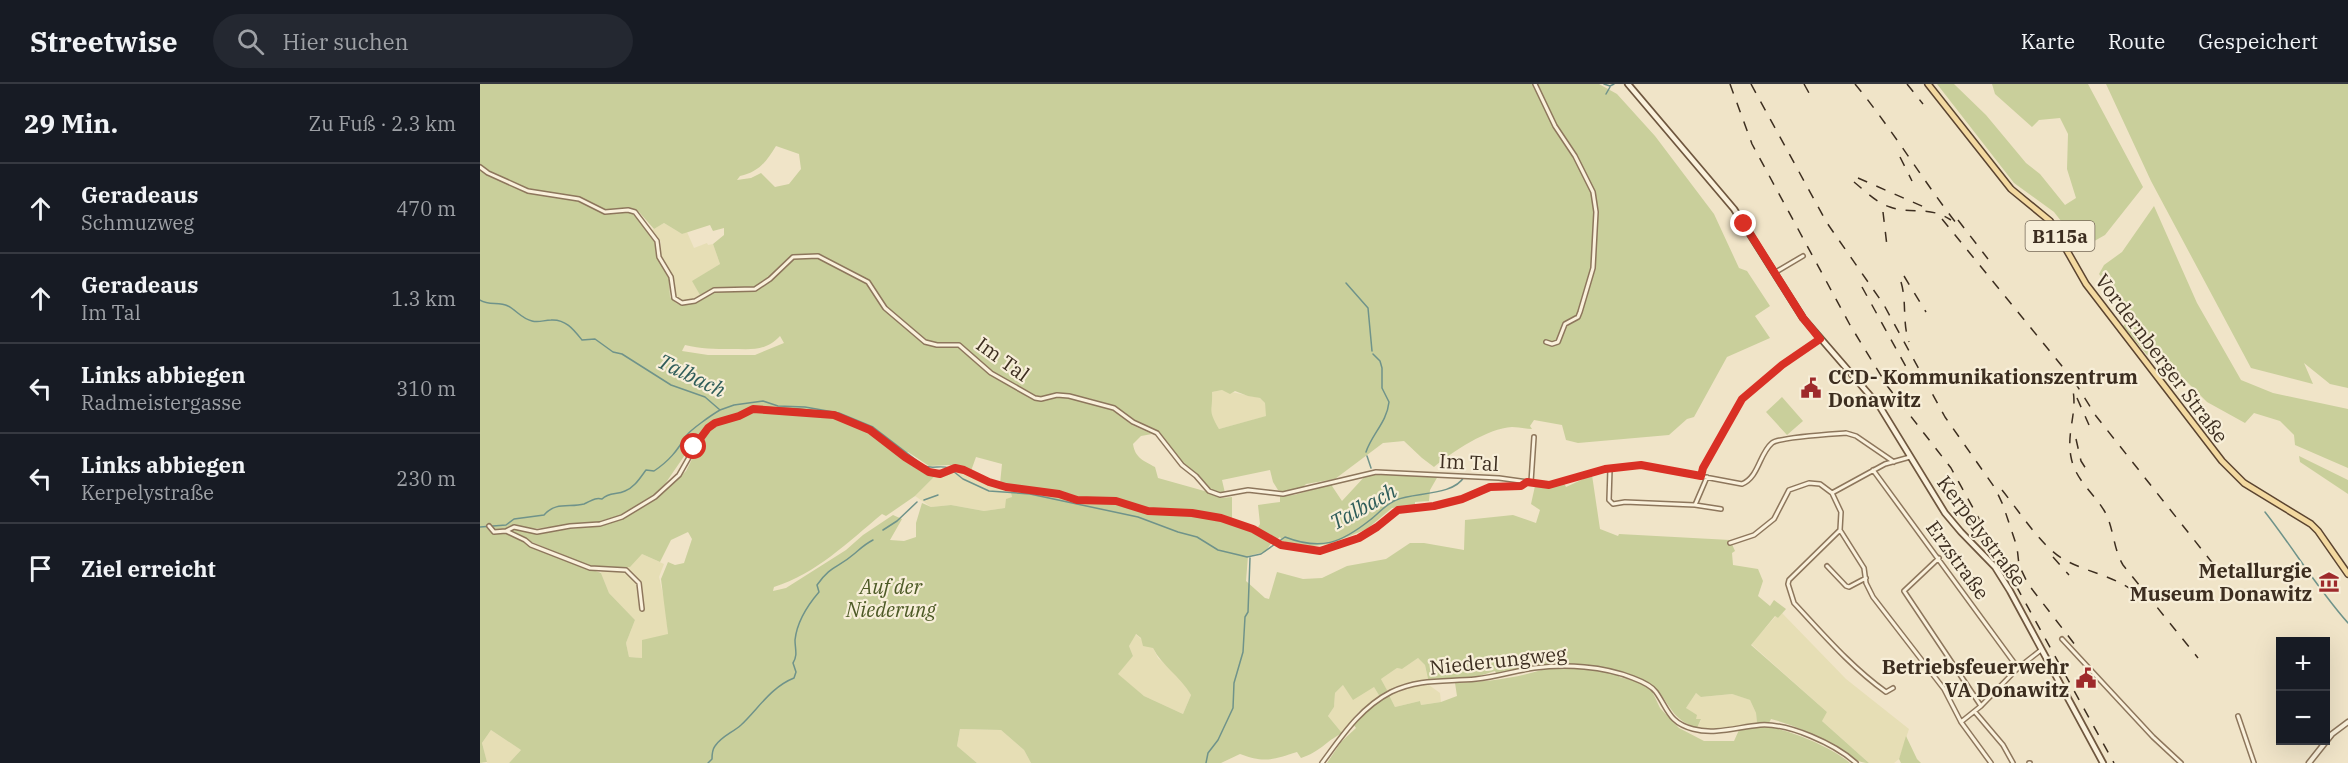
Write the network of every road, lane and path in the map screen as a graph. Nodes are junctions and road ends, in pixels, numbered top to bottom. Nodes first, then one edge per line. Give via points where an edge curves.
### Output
1 (1535, 84) edge
2 (1629, 84) edge
3 (1928, 84) edge
4 (480, 167) edge
5 (1803, 256) dead end
6 (1774, 273) junction
7 (1820, 339) junction
8 (1546, 342) dead end
9 (1534, 437) dead end
10 (1910, 457) junction
11 (1894, 462) junction
12 (1610, 469) junction
13 (1873, 470) junction
14 (1701, 476) junction
15 (1707, 477) junction
16 (1529, 482) junction
17 (1832, 493) junction
18 (1695, 505) junction
19 (1721, 509) dead end
20 (489, 526) dead end
21 (1840, 530) junction
22 (506, 531) junction
23 (1730, 543) dead end
24 (1939, 558) junction
25 (1827, 566) dead end
26 (2348, 574) edge
27 (1866, 578) junction
28 (642, 609) dead end
29 (2062, 639) dead end
30 (2041, 650) junction
31 (2018, 668) junction
32 (1893, 688) dead end
33 (1981, 705) junction
34 (1975, 712) junction
35 (2238, 716) dead end
36 (1961, 722) junction
37 (2348, 722) edge
38 (1322, 763) edge
39 (1856, 763) edge
40 (1991, 763) edge
41 (2013, 763) edge
42 (2103, 763) edge
43 (2181, 763) edge
44 (2254, 763) edge
45 (2309, 763) edge

1 - 8 street via 1593,192 1596,212 1593,268 1580,312 1565,324 1558,342
2 - 6 main road, Kerpelystraße via 1734,208
3 - 26 main road, Vordernberger Straße / B115a via 2007,185 2050,221 2081,276 2222,461 2258,493 2311,524
4 - 16 street, Im Tal via 528,190 579,199 604,212 632,210 652,232 659,257 671,277 674,298 682,303 695,301 714,290 755,289 794,257 826,259 868,282 885,308 925,342 958,345 992,373 1035,398 1057,395 1108,406 1153,430 1182,465 1209,491 1220,495 1248,490 1283,494 1376,472
5 - 6 street
6 - 7 main road, Kerpelystraße
7 - 10 main road, Kerpelystraße via 1880,407
7 - 14 street via 1742,399
9 - 16 street
10 - 11 street
10 - 30 main road, Kerpelystraße via 1949,517 2003,578
11 - 13 street
11 - 15 street, Im Tal via 1846,433 1778,440 1742,484
12 - 14 street, Im Tal via 1641,465
12 - 16 street, Im Tal via 1549,485
12 - 18 street via 1611,503
13 - 17 street
13 - 24 street, Erzstraße
14 - 15 street, Im Tal
15 - 18 street
16 - 22 street, Im Tal via 1490,487 1434,506 1398,510 1359,538 1320,551 1281,545 1253,529 1221,518 1148,511 1116,501 1077,500 1006,487 955,468 940,474 929,472 870,430 834,415 753,409 708,428 679,475 655,497 622,517 600,524 537,532 514,527
17 - 21 street via 1841,512
17 - 23 street via 1820,484 1809,483 1789,490 1774,519 1754,535
18 - 19 street
20 - 22 street via 494,532
21 - 27 street via 1861,561
21 - 32 street via 1789,580 1791,597 1872,682 1886,692
22 - 28 street via 590,568 626,570 639,583
24 - 31 street, Erzstraße
24 - 33 street via 1904,591
25 - 27 street via 1849,587
27 - 36 street via 1873,597 1944,689
29 - 43 street
30 - 31 street
30 - 42 main road, Kerpelystraße
31 - 33 street
33 - 34 street
34 - 36 street
34 - 41 street
35 - 44 street
36 - 40 street
37 - 45 street via 2332,734
38 - 39 street, Niederungweg via 1360,714 1393,691 1431,680 1474,680 1532,669 1576,667 1642,681 1655,691 1664,709 1681,725 1704,731 1776,726 1838,749

